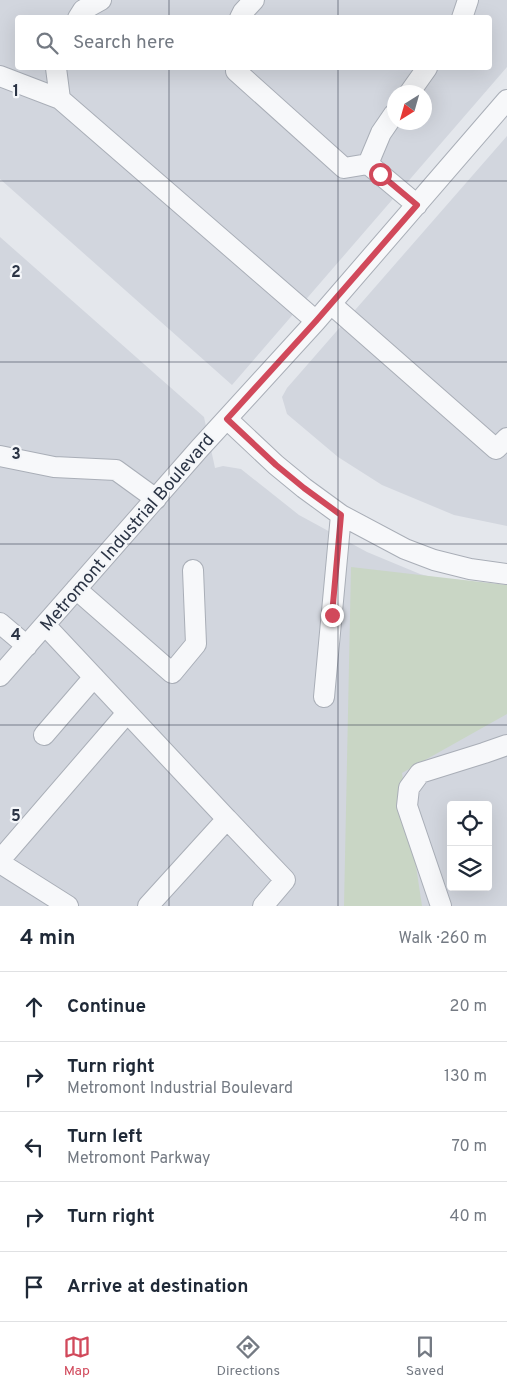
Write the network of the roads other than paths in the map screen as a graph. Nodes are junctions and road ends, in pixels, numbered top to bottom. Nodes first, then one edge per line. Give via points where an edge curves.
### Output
1 (100, 0) edge
2 (254, 0) edge
3 (468, 0) edge
4 (80, 15) edge
5 (242, 15) edge
6 (463, 15) edge
7 (56, 70) edge
8 (236, 70) edge
9 (426, 70) edge
10 (0, 76) edge
11 (415, 85) edge
12 (60, 99) junction
13 (507, 100) edge
14 (387, 124) edge
15 (368, 164) junction
16 (417, 205) junction
17 (331, 304) junction
18 (316, 321) junction
19 (227, 419) junction
20 (507, 438) edge
21 (0, 456) edge
22 (156, 499) junction
23 (341, 515) junction
24 (193, 570) dead end
25 (507, 574) edge
26 (76, 589) junction
27 (0, 623) edge
28 (45, 625) junction
29 (27, 646) junction
30 (0, 676) edge
31 (94, 678) junction
32 (324, 697) dead end
33 (127, 713) junction
34 (44, 735) dead end
35 (507, 744) edge
36 (227, 819) junction
37 (0, 862) edge
38 (68, 906) edge
39 (148, 906) edge
40 (263, 906) edge
41 (441, 906) edge

1 - 4 street
2 - 5 street
3 - 6 street
7 - 12 street
8 - 15 street via 344,168
9 - 11 street
10 - 12 street
12 - 18 street
13 - 16 street, Metromont Industrial Boulevard
14 - 15 street
15 - 16 street
16 - 17 street, Metromont Industrial Boulevard
17 - 18 street, Metromont Industrial Boulevard
17 - 20 street via 496,449
18 - 19 street, Metromont Industrial Boulevard
19 - 22 street, Metromont Industrial Boulevard
19 - 23 street via 276,465
21 - 22 street via 54,467 116,470
22 - 26 street, Metromont Industrial Boulevard
23 - 25 street via 405,550 470,569
23 - 32 street
24 - 26 street via 196,644 172,673
26 - 28 street, Metromont Industrial Boulevard
27 - 29 street
28 - 29 street, Metromont Industrial Boulevard
28 - 31 street
29 - 30 street, Metromont Industrial Boulevard
31 - 33 street
31 - 34 street
33 - 36 street
33 - 37 street
35 - 41 street via 420,773 409,788 407,806
36 - 39 street
36 - 40 street via 285,880
37 - 38 street

